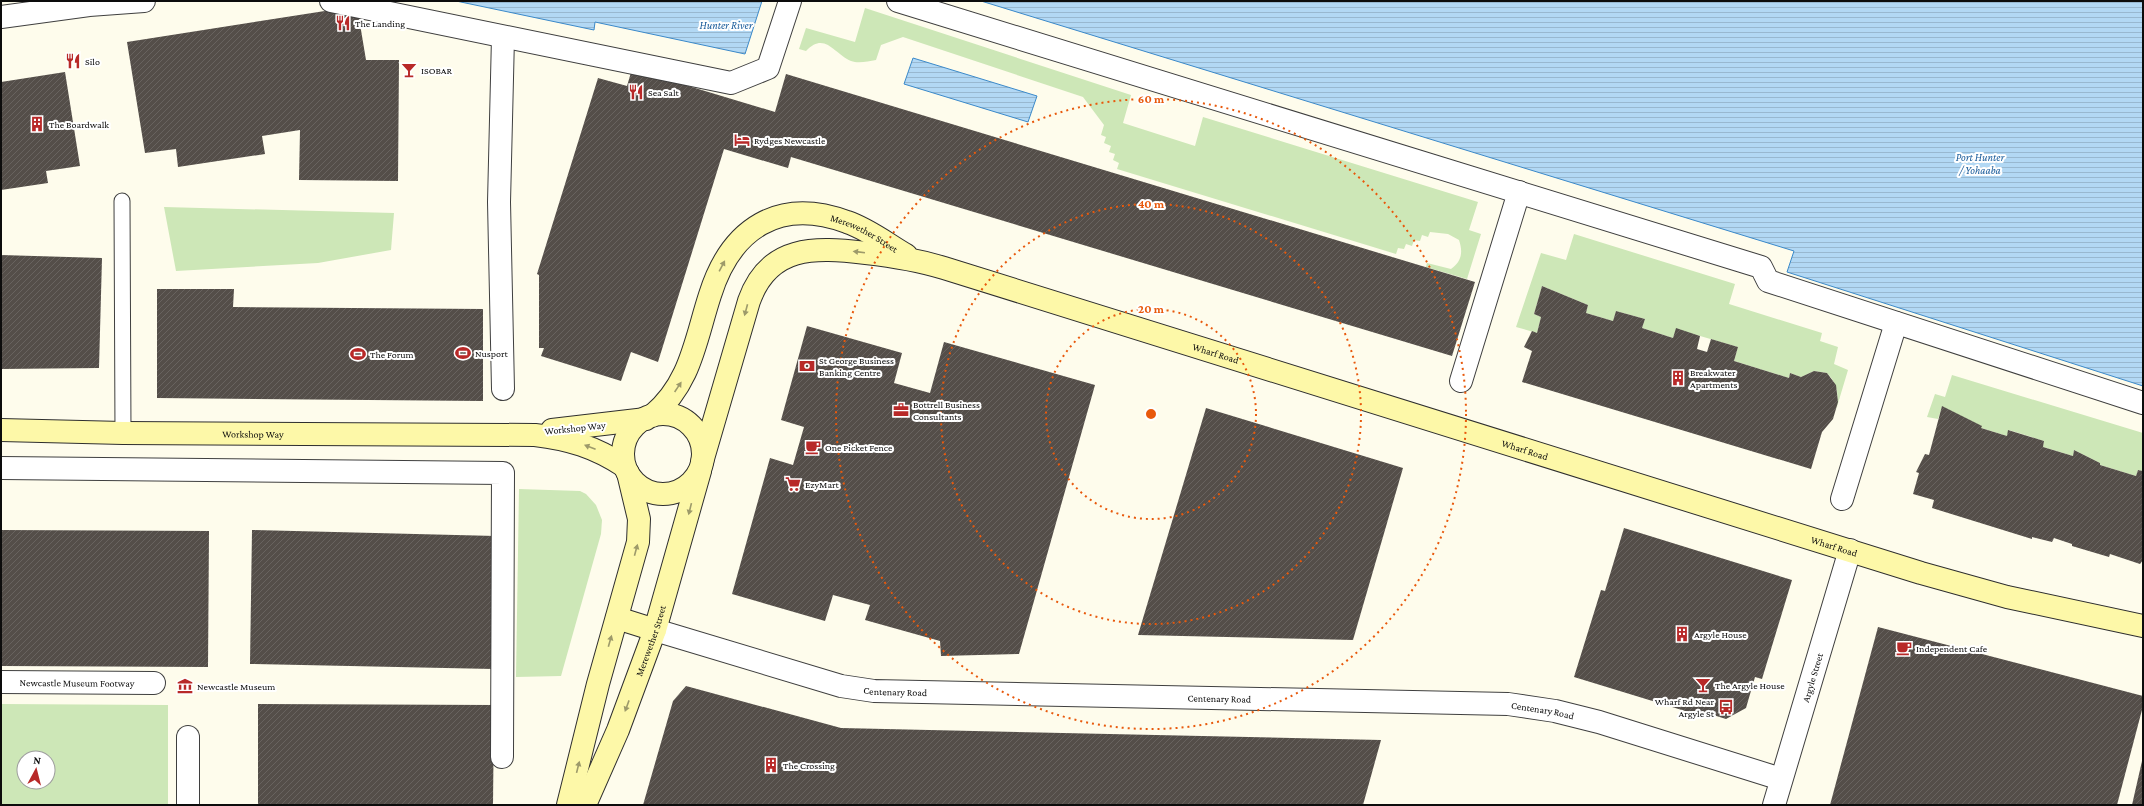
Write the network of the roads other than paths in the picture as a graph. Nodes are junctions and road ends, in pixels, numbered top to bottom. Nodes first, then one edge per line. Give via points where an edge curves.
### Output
1 (144, 1) edge
2 (331, 1) edge
3 (790, 1) edge
4 (898, 1) edge
5 (1, 17) edge
6 (503, 37) junction
7 (1519, 192) junction
8 (122, 201) dead end
9 (912, 259) junction
10 (1896, 323) junction
11 (1461, 381) dead end
12 (503, 389) dead end
13 (2143, 403) edge
14 (649, 418) junction
15 (1, 430) edge
16 (123, 433) junction
17 (505, 434) junction
18 (701, 467) junction
19 (1, 468) edge
20 (626, 469) junction
21 (1842, 498) dead end
22 (1850, 550) junction
23 (617, 618) junction
24 (2143, 626) edge
25 (655, 630) junction
26 (1, 682) edge
27 (154, 683) dead end
28 (188, 737) dead end
29 (502, 757) dead end
30 (1781, 779) junction
31 (188, 805) edge
32 (568, 805) edge
33 (585, 805) edge
34 (1774, 805) edge

1 - 5 street via 89,5
2 - 6 street
3 - 6 street via 768,68 731,83
4 - 7 street
6 - 12 street via 499,202
7 - 10 street via 1761,267 1768,281
7 - 11 street
8 - 16 lane
14 -> 9 main road, Merewether Street via 667,402 687,371 710,294 726,259 744,236 763,222 790,213 830,216 849,222
9 -> 18 main road, Merewether Street via 816,250 786,256 767,269 754,287
9 - 22 main road, Wharf Road
10 - 13 street
10 - 21 street
14 - 17 main road, Workshop Way via 578,428
14 - 18 main road via 669,414 690,424 701,439
14 - 20 main road via 632,429 627,437 622,456
15 - 16 main road, Workshop Way
16 - 17 main road, Workshop Way
20 -> 17 main road, Workshop Way via 595,449 570,440
18 - 20 main road via 692,482 684,489 666,494 645,489 637,484
18 -> 25 main road, Merewether Street
19 - 29 street via 503,473
23 -> 20 main road via 638,542 639,519
22 - 24 main road, Wharf Road via 2007,597
22 - 30 street, Argyle Street
23 - 25 main road
32 -> 23 main road
25 - 30 street, Centenary Road via 841,686 874,691 1514,705 1555,711 1599,722
25 -> 33 main road, Merewether Street via 618,730
26 - 27 street, Newcastle Museum Footway
28 - 31 street
30 - 34 street, Argyle Street

